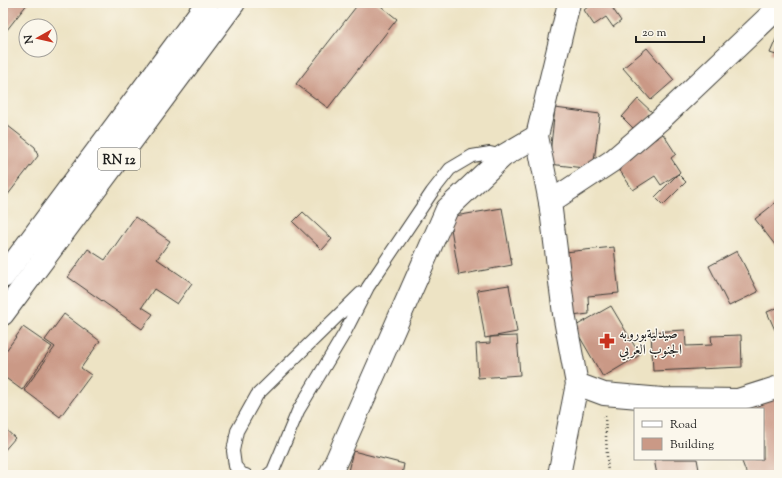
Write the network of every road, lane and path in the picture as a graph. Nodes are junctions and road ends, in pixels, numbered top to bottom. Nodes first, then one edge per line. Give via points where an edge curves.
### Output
1 (207, 3) edge
2 (234, 3) edge
3 (569, 3) edge
4 (779, 6) edge
5 (537, 136) junction
6 (503, 156) junction
7 (550, 202) junction
8 (3, 277) edge
9 (368, 287) junction
10 (3, 314) edge
11 (577, 384) junction
12 (779, 387) edge
13 (604, 394) junction
14 (246, 475) edge
15 (268, 475) edge
16 (330, 475) edge
17 (559, 475) edge
18 (608, 475) edge

1 - 8 main road, RN 12
2 - 10 main road, RN 12
3 - 5 main road
4 - 7 main road via 612,161
5 - 6 main road
5 - 7 main road
6 - 9 lane via 490,153 472,156 450,169
6 - 16 main road via 447,209
7 - 11 main road via 564,314
9 - 14 lane via 257,395 237,431 233,451 235,466
9 - 15 lane via 344,334 298,411 273,471
11 - 13 main road
11 - 17 main road
12 - 13 main road via 738,400 662,399
13 - 18 path

